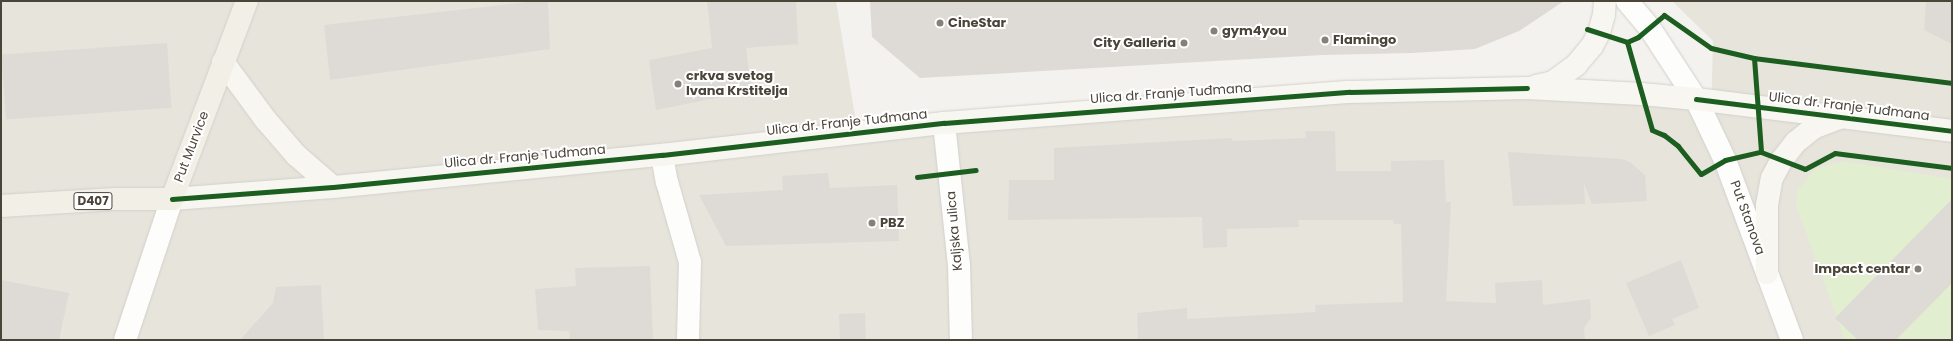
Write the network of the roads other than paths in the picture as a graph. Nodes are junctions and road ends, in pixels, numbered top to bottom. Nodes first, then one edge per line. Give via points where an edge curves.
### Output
1 (247, 1) edge
2 (1604, 1) edge
3 (1627, 1) edge
4 (223, 62) junction
5 (1527, 88) junction
6 (1696, 98) junction
7 (1840, 118) junction
8 (944, 123) junction
9 (1952, 131) edge
10 (662, 155) junction
11 (333, 187) junction
12 (172, 199) junction
13 (1, 206) edge
14 (1767, 273) junction
15 (125, 340) edge
16 (688, 340) edge
17 (961, 340) edge
18 (1792, 340) edge

1 - 4 main road, Put Murvice
2 - 5 main road via 1604,14 1599,33 1576,65 1553,82
3 - 6 street, Put Stanova via 1649,27
4 - 11 main road via 296,156
4 - 12 main road, Put Murvice
5 - 6 main road, Ulica dr. Franje Tuđmana
5 - 8 main road, Ulica dr. Franje Tuđmana via 1350,92
6 - 7 main road, Ulica dr. Franje Tuđmana
6 - 14 street, Put Stanova via 1725,160
7 - 9 main road, Ulica dr. Franje Tuđmana
7 - 14 main road via 1813,128 1796,142 1780,161 1772,178 1768,205
8 - 10 main road, Ulica dr. Franje Tuđmana
8 - 17 street, Kaljska ulica via 959,265
10 - 11 main road, Ulica dr. Franje Tuđmana
10 - 16 street via 690,262
11 - 12 main road, Ulica dr. Franje Tuđmana
12 - 13 main road, D407
12 - 15 street, Put Murvice
14 - 18 street, Put Stanova

